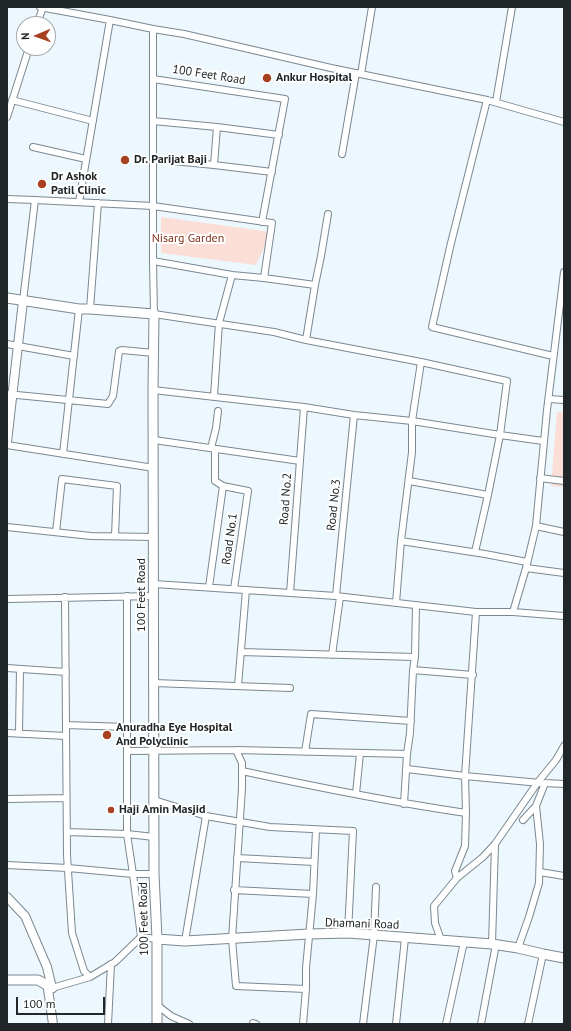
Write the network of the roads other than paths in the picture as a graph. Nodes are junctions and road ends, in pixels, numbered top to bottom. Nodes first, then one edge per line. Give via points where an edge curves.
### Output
1 (41, 7) edge
2 (372, 7) edge
3 (512, 7) edge
4 (110, 20) junction
5 (153, 29) junction
6 (26, 56) edge
7 (358, 74) junction
8 (153, 79) junction
9 (12, 100) junction
10 (487, 100) junction
11 (496, 102) junction
12 (7, 117) edge
13 (153, 120) junction
14 (93, 121) junction
15 (564, 122) edge
16 (217, 127) junction
17 (279, 135) junction
18 (33, 147) dead end
19 (342, 154) dead end
20 (86, 159) junction
21 (153, 159) junction
22 (214, 165) junction
23 (272, 172) junction
24 (7, 199) edge
25 (35, 200) junction
26 (79, 202) junction
27 (98, 203) junction
28 (153, 206) junction
29 (328, 214) dead end
30 (262, 222) junction
31 (153, 261) junction
32 (564, 272) edge
33 (232, 275) junction
34 (264, 278) junction
35 (315, 285) junction
36 (7, 298) edge
37 (23, 301) junction
38 (79, 309) junction
39 (90, 309) junction
40 (154, 314) junction
41 (219, 323) junction
42 (306, 340) junction
43 (7, 344) edge
44 (18, 346) junction
45 (154, 353) junction
46 (74, 356) junction
47 (553, 356) junction
48 (421, 362) junction
49 (153, 390) junction
50 (10, 395) edge
51 (214, 396) junction
52 (549, 399) junction
53 (69, 400) junction
54 (564, 400) edge
55 (304, 407) junction
56 (218, 411) dead end
57 (354, 415) junction
58 (8, 418) edge
59 (412, 421) junction
60 (500, 435) junction
61 (154, 440) junction
62 (543, 441) junction
63 (7, 442) edge
64 (7, 445) edge
65 (213, 448) junction
66 (63, 454) junction
67 (300, 461) junction
68 (154, 468) junction
69 (540, 478) junction
70 (409, 481) junction
71 (564, 481) edge
72 (223, 486) junction
73 (488, 495) junction
74 (536, 526) junction
75 (7, 528) edge
76 (56, 532) junction
77 (564, 532) edge
78 (115, 536) junction
79 (154, 537) junction
80 (401, 541) junction
81 (475, 552) junction
82 (526, 565) junction
83 (564, 573) edge
84 (154, 584) junction
85 (209, 588) junction
86 (234, 589) junction
87 (246, 590) junction
88 (290, 593) junction
89 (127, 596) junction
90 (154, 596) junction
91 (338, 596) junction
92 (65, 597) junction
93 (7, 599) edge
94 (396, 603) junction
95 (416, 605) junction
96 (476, 612) junction
97 (513, 612) junction
98 (564, 616) edge
99 (240, 652) junction
100 (332, 655) junction
101 (415, 657) junction
102 (7, 668) edge
103 (20, 669) junction
104 (414, 670) junction
105 (66, 672) junction
106 (473, 675) junction
107 (154, 683) junction
108 (238, 686) junction
109 (290, 688) dead end
110 (411, 721) junction
111 (66, 725) junction
112 (127, 727) junction
113 (7, 734) edge
114 (19, 734) junction
115 (66, 736) junction
116 (564, 746) edge
117 (236, 750) junction
118 (127, 751) junction
119 (154, 751) junction
120 (305, 752) junction
121 (360, 753) junction
122 (407, 754) junction
123 (407, 769) junction
124 (242, 771) junction
125 (465, 776) junction
126 (541, 783) junction
127 (564, 784) edge
128 (356, 794) junction
129 (66, 798) junction
130 (7, 799) edge
131 (154, 800) junction
132 (404, 804) junction
133 (536, 806) junction
134 (466, 813) junction
135 (206, 816) junction
136 (523, 820) dead end
137 (239, 822) junction
138 (316, 830) junction
139 (67, 832) junction
140 (127, 834) junction
141 (154, 837) junction
142 (495, 844) junction
143 (237, 858) junction
144 (314, 862) junction
145 (7, 864) edge
146 (68, 868) junction
147 (540, 872) junction
148 (133, 874) junction
149 (154, 874) junction
150 (564, 876) edge
151 (457, 878) junction
152 (376, 887) dead end
153 (234, 890) junction
154 (313, 894) junction
155 (7, 897) edge
156 (348, 933) junction
157 (309, 934) junction
158 (374, 935) junction
159 (141, 937) junction
160 (405, 938) junction
161 (157, 939) junction
162 (232, 939) junction
163 (441, 940) junction
164 (185, 941) junction
165 (464, 942) junction
166 (494, 944) junction
167 (518, 948) junction
168 (543, 954) junction
169 (564, 958) edge
170 (111, 964) junction
171 (90, 977) junction
172 (7, 980) edge
173 (52, 988) junction
174 (306, 988) junction
175 (157, 1005) junction
176 (53, 1024) edge
177 (108, 1024) edge
178 (157, 1024) edge
179 (189, 1024) edge
180 (303, 1024) edge
181 (363, 1024) edge
182 (396, 1024) edge
183 (446, 1024) edge
184 (481, 1024) edge
185 (528, 1024) edge

1 - 4 street
2 - 7 street
3 - 11 street
4 - 5 street
4 - 14 street
5 - 7 street
5 - 8 street
6 - 9 street
7 - 10 street
7 - 19 street
8 - 13 street
8 - 17 street, 100 Feet Road via 285,99
9 - 12 street
9 - 14 street
10 - 11 street
10 - 47 street via 432,327
11 - 15 street
13 - 16 street
13 - 21 street
14 - 20 street
16 - 17 street
16 - 22 street
17 - 23 street
18 - 20 street
20 - 26 street
21 - 22 street
21 - 28 street
22 - 23 street
23 - 30 street
24 - 25 street
25 - 26 street
25 - 37 street
26 - 27 street
27 - 28 street
27 - 39 street
28 - 30 street
28 - 31 street
29 - 35 street
30 - 34 street via 272,223
31 - 33 street
31 - 40 street
32 - 47 street
33 - 34 street
33 - 41 street
34 - 35 street
35 - 42 street
36 - 37 main road
37 - 38 main road
37 - 44 street
38 - 39 main road
38 - 46 street
39 - 40 main road
40 - 41 street
40 - 45 main road, 100 Feet Road
41 - 42 street
41 - 51 street
42 - 48 street
43 - 44 street
44 - 46 street
44 - 50 street
45 - 49 main road, 100 Feet Road
45 - 53 street via 119,351 113,396 108,404
46 - 53 street
47 - 52 street
48 - 59 street
48 - 60 street via 507,381
49 - 51 street
49 - 61 main road, 100 Feet Road
50 - 53 street
50 - 58 street
51 - 55 street
52 - 54 street
52 - 62 street
53 - 66 street
55 - 57 street
55 - 67 street, Road No.2
56 - 65 street
57 - 59 street
57 - 91 street, Road No.3
58 - 63 street
59 - 60 street
59 - 70 street
60 - 62 street
60 - 73 street
61 - 65 street
61 - 68 main road, 100 Feet Road
62 - 69 street
64 - 66 street
65 - 67 street
65 - 72 street via 215,481
66 - 68 street
67 - 88 street, Road No.2
68 - 79 main road, 100 Feet Road
69 - 71 street
69 - 74 street
70 - 73 street
70 - 80 street
72 - 85 street
72 - 86 street, Road No.1 via 248,491
73 - 81 street
74 - 77 street
74 - 82 street
75 - 76 street
76 - 78 street
76 - 78 street via 62,479 117,486
78 - 79 street
79 - 84 main road, 100 Feet Road
80 - 81 street
80 - 94 street
81 - 82 street
82 - 83 street
82 - 97 street
84 - 85 street
84 - 90 main road, 100 Feet Road
85 - 86 street
86 - 87 street
87 - 88 street
87 - 99 street
88 - 91 street
89 - 90 street
89 - 92 street
89 - 112 street
90 - 107 main road, 100 Feet Road
91 - 94 street
91 - 100 street, Road No.3
92 - 93 street
92 - 105 street
94 - 95 street
95 - 96 street
95 - 101 street
96 - 97 street
96 - 106 street
97 - 98 street
99 - 100 street
99 - 108 street
100 - 101 street
101 - 104 street
102 - 103 street
103 - 105 street
103 - 114 street
104 - 106 street
104 - 110 street
105 - 111 street
106 - 125 street
107 - 108 street
107 - 119 main road, 100 Feet Road
108 - 109 street
110 - 120 street via 311,714
110 - 122 street
111 - 112 street
111 - 115 street
112 - 118 street
113 - 114 street
114 - 115 street
115 - 129 street
116 - 126 street
117 - 119 street
117 - 120 street
117 - 124 street via 242,763
118 - 119 street
118 - 140 street
119 - 131 main road, 100 Feet Road
120 - 121 street
121 - 122 street
121 - 128 street
122 - 123 street
123 - 125 street
123 - 132 street
124 - 128 street
124 - 137 street
125 - 126 street
125 - 134 street
126 - 127 street
126 - 133 street
126 - 142 street
128 - 132 street
129 - 130 street
129 - 139 street
131 - 135 street
131 - 141 main road, 100 Feet Road
132 - 134 street
133 - 136 street
133 - 147 street
134 - 151 street via 464,846 454,870
135 - 137 street
135 - 164 street
137 - 138 street
137 - 143 street
138 - 144 street
138 - 156 street via 353,831
139 - 140 street
139 - 146 street
140 - 141 street
140 - 148 street
141 - 149 main road, 100 Feet Road
142 - 151 street
142 - 166 street
143 - 144 street
143 - 153 street
144 - 154 street
145 - 146 street
146 - 148 street
146 - 171 street via 72,933 84,972
147 - 150 street
147 - 167 street via 539,883
148 - 149 street
148 - 159 street
149 - 161 main road, 100 Feet Road
151 - 163 street via 434,906 435,923
152 - 158 street
153 - 154 street
153 - 162 street
154 - 157 street
155 - 173 street via 25,916 47,967
156 - 157 main road, Dhamani Road
156 - 158 main road, Dhamani Road
157 - 162 main road, Dhamani Road
157 - 174 street
158 - 160 main road, Dhamani Road
158 - 181 street
159 - 161 street
159 - 170 street
160 - 163 main road, Dhamani Road
160 - 182 street
161 - 164 main road, Dhamani Road
161 - 175 main road, 100 Feet Road
162 - 164 main road, Dhamani Road
162 - 174 street via 236,986
163 - 165 main road, Dhamani Road
165 - 166 main road, Dhamani Road
165 - 183 street
166 - 167 main road, Dhamani Road
166 - 184 street
167 - 168 main road, Dhamani Road
168 - 169 main road, Dhamani Road
168 - 185 street
170 - 171 street
170 - 177 street
171 - 173 street
172 - 173 main road via 38,980
173 - 176 street via 48,990
174 - 180 street
175 - 178 main road, 100 Feet Road
175 - 179 street via 171,1016

